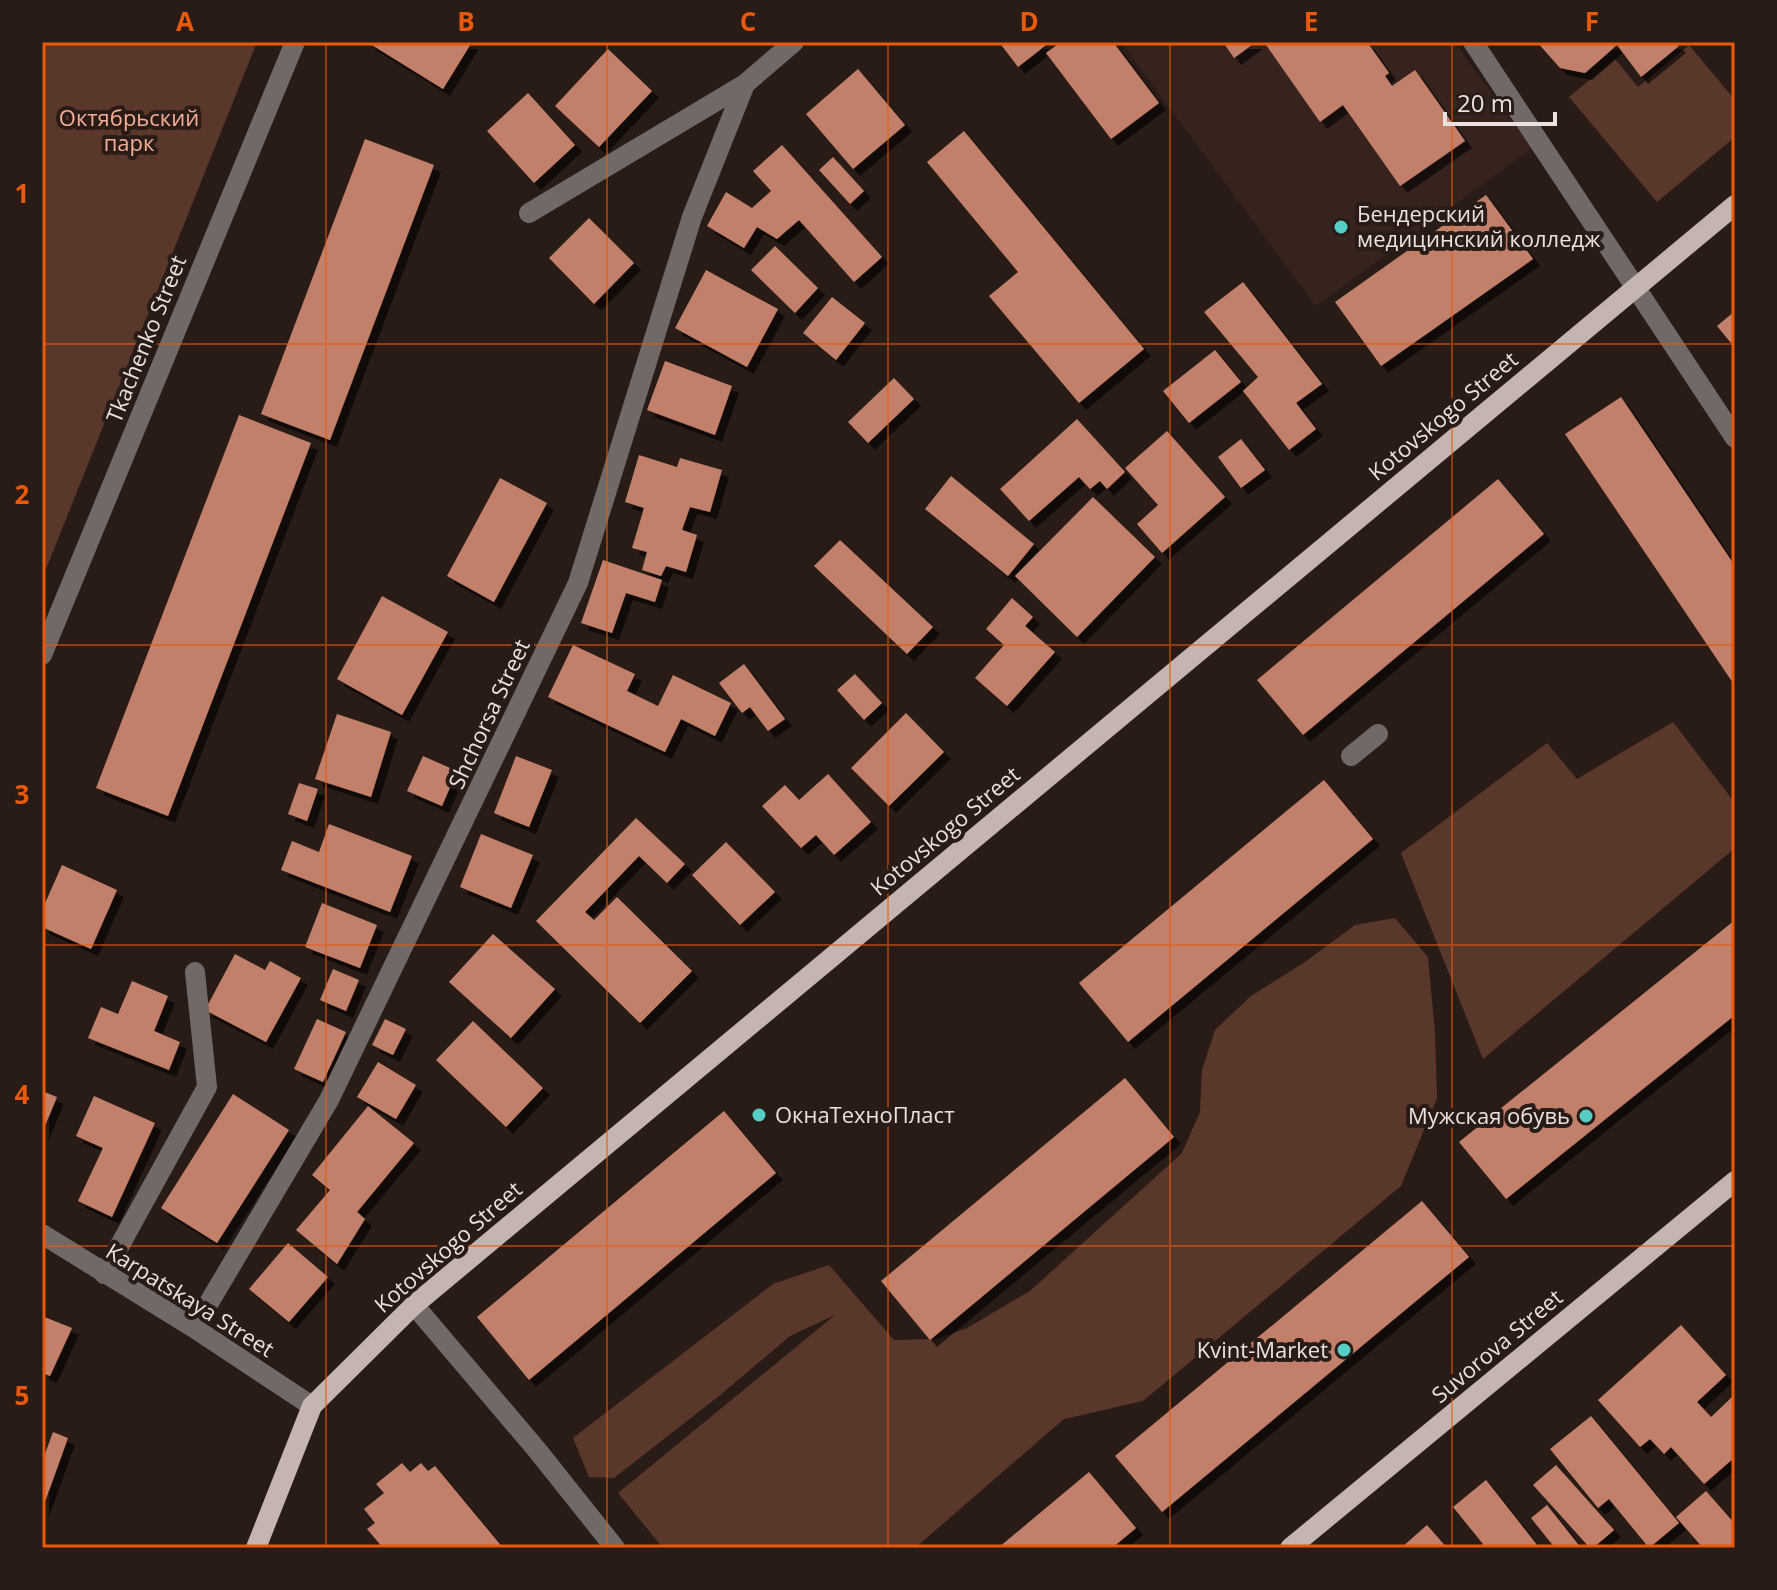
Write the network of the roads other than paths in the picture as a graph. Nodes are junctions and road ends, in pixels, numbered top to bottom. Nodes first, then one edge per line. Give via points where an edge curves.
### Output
1 (295, 42) edge
2 (794, 42) edge
3 (1473, 42) edge
4 (745, 84) junction
5 (1735, 205) edge
6 (529, 213) dead end
7 (1635, 286) junction
8 (1735, 438) edge
9 (42, 655) edge
10 (1378, 734) dead end
11 (1351, 756) dead end
12 (195, 972) dead end
13 (1735, 1181) edge
14 (42, 1234) edge
15 (104, 1274) junction
16 (414, 1305) junction
17 (194, 1328) junction
18 (312, 1406) junction
19 (256, 1548) edge
20 (615, 1548) edge
21 (1290, 1548) edge

1 - 9 street, Tkachenko Street
2 - 4 street
3 - 7 street
4 - 6 street
4 - 17 street, Shchorsa Street via 692,217 578,583 329,1100
5 - 7 main road, Kotovskogo Street
7 - 8 street
7 - 16 main road, Kotovskogo Street
10 - 11 street
12 - 15 street via 207,1087
13 - 21 main road, Suvorova Street
14 - 15 street, Karpatskaya Street
15 - 17 street, Karpatskaya Street
16 - 18 main road, Kotovskogo Street
16 - 20 street
17 - 18 street, Karpatskaya Street
18 - 19 main road, Kotovskogo Street

